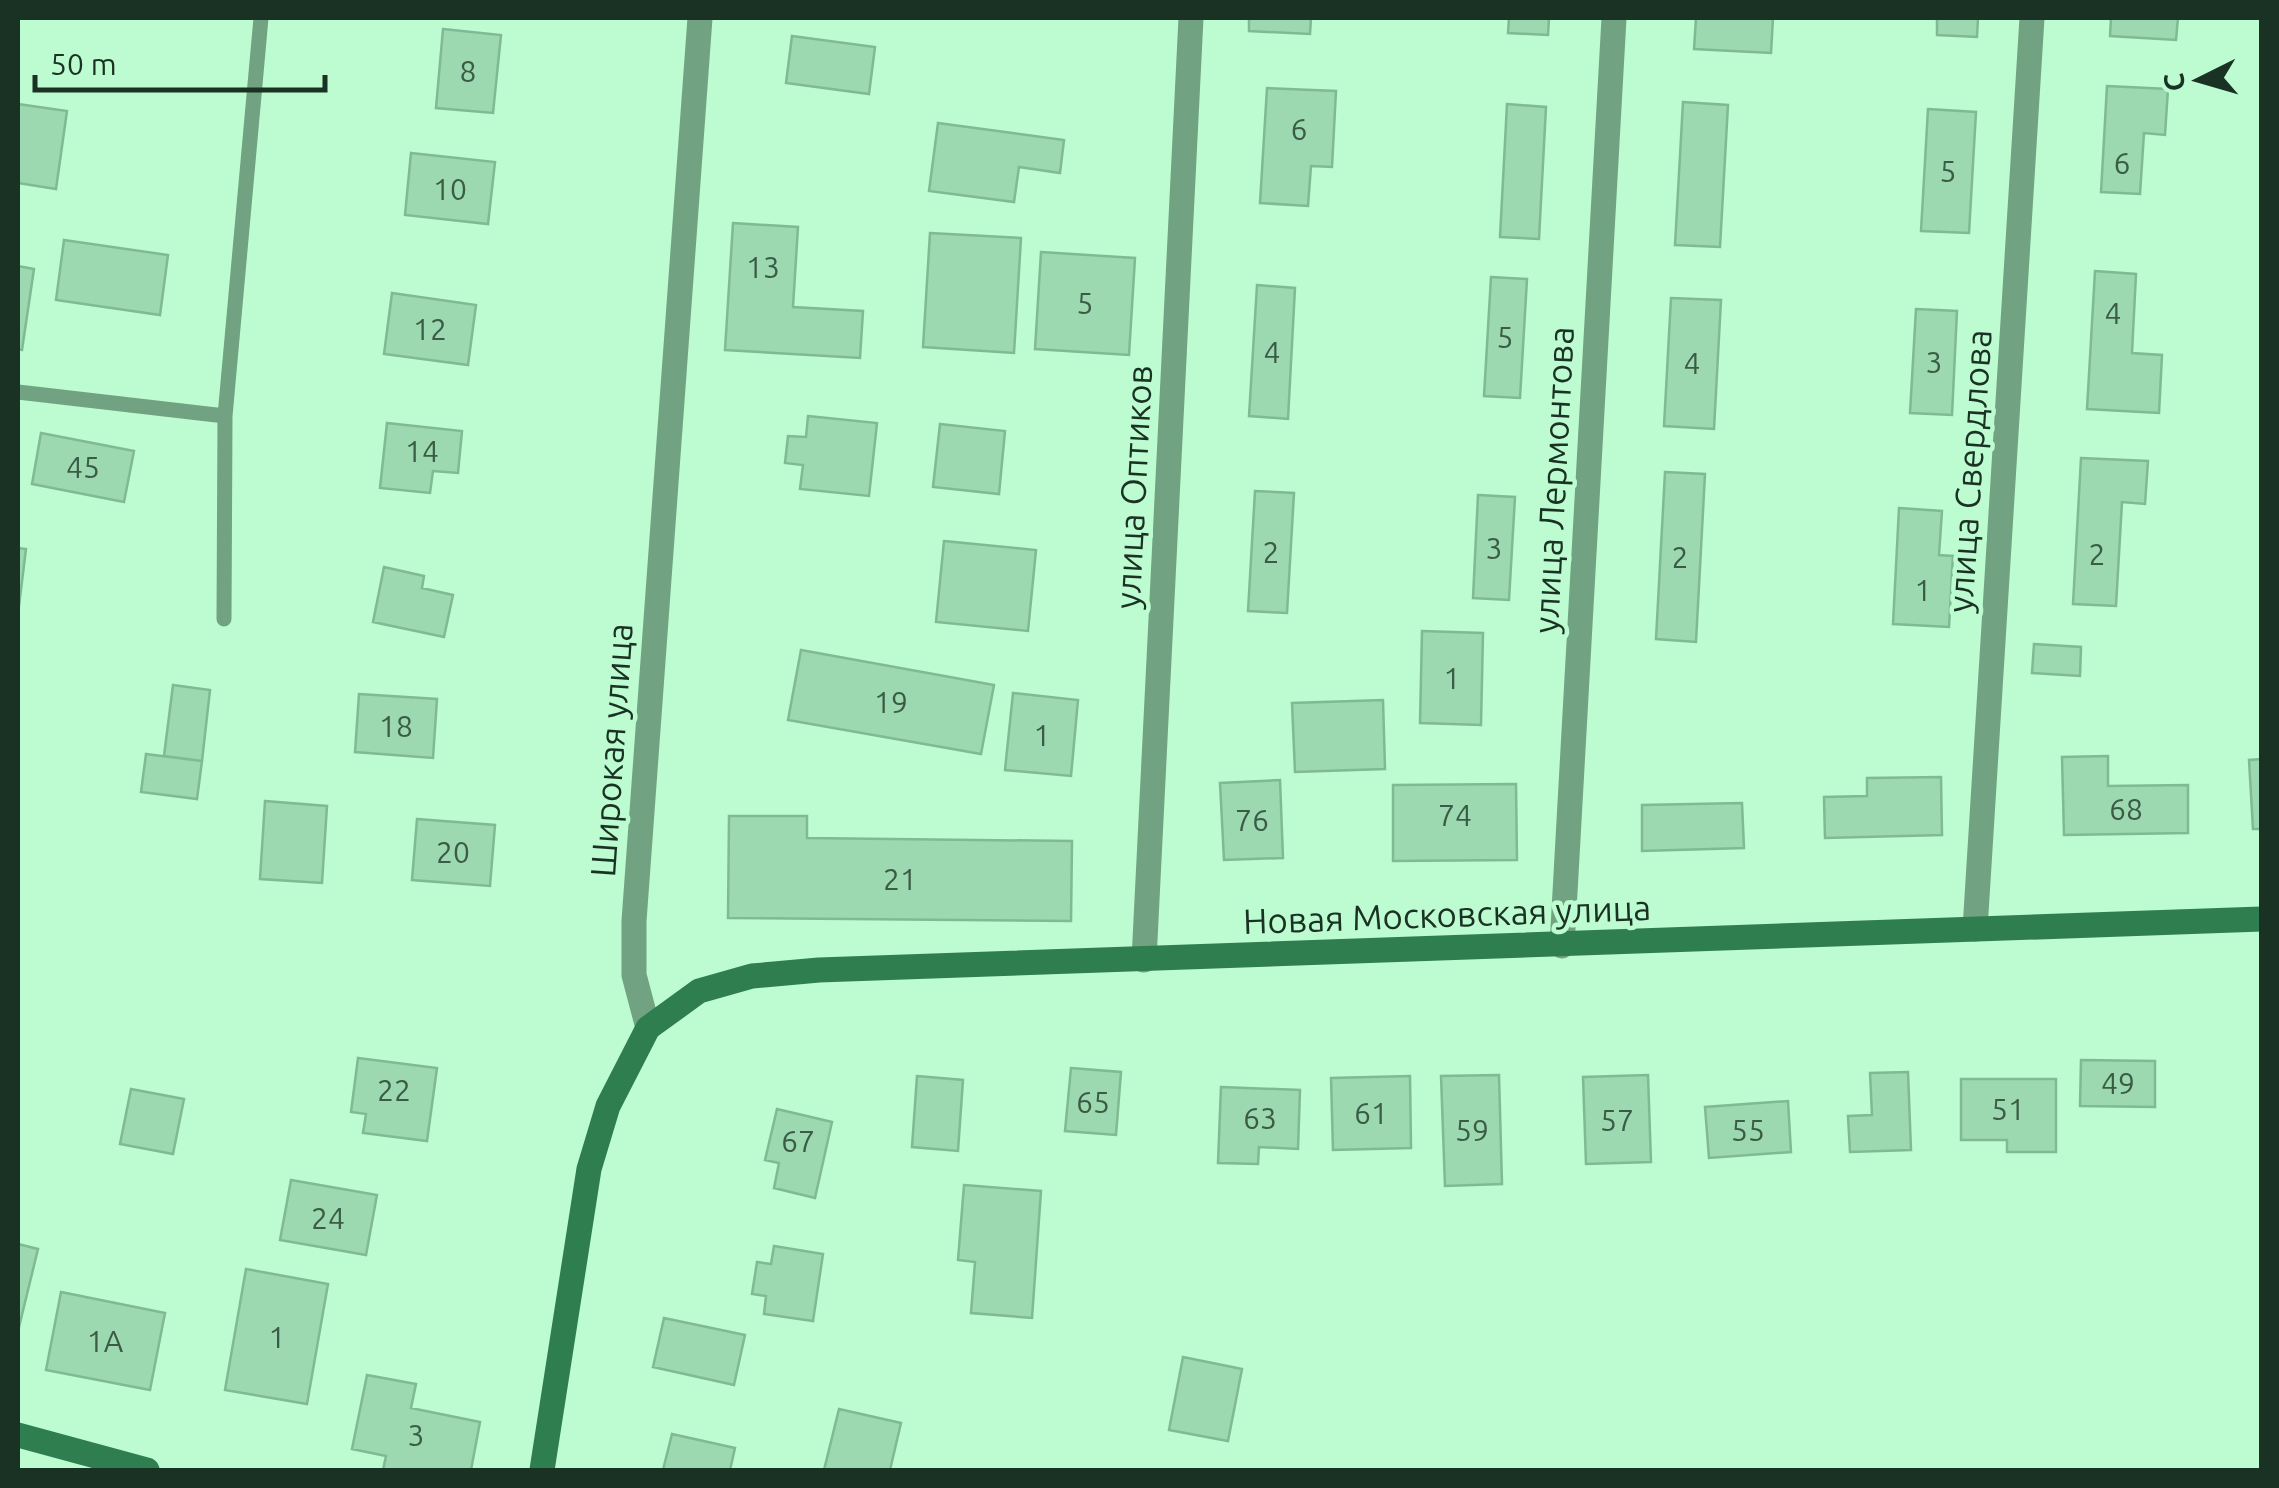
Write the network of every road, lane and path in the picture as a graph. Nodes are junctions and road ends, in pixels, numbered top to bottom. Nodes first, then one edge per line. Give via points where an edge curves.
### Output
1 (262, 18) edge
2 (700, 18) edge
3 (1192, 18) edge
4 (1614, 18) edge
5 (2032, 18) edge
6 (18, 392) edge
7 (225, 416) junction
8 (224, 619) dead end
9 (2262, 919) edge
10 (1975, 929) junction
11 (1562, 946) junction
12 (1144, 960) junction
13 (648, 1028) junction
14 (18, 1435) edge
15 (147, 1470) edge
16 (542, 1470) edge

1 - 7 lane
2 - 13 street, Широкая улица via 634,921 634,975
3 - 12 street, улица Оптиков
4 - 11 street, улица Лермонтова
5 - 10 street, улица Свердлова
6 - 7 lane
7 - 8 lane
9 - 10 street, Новая Московская улица
10 - 11 street, Новая Московская улица
11 - 12 street, Новая Московская улица
12 - 13 street, Новая Московская улица via 752,976 699,991
13 - 16 street via 608,1106 589,1170
14 - 15 street

